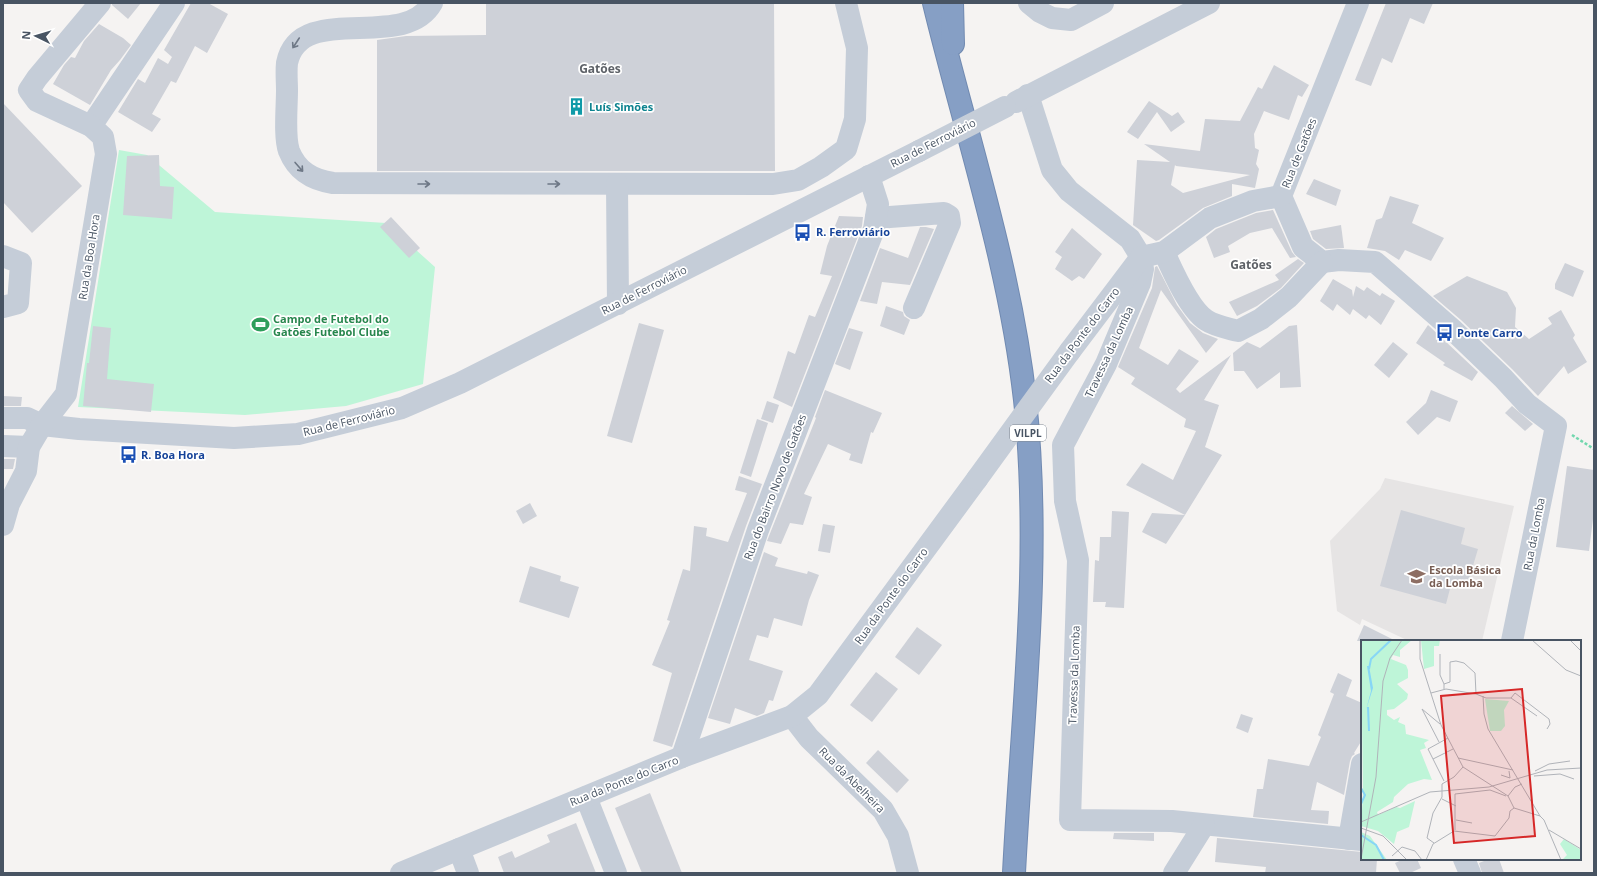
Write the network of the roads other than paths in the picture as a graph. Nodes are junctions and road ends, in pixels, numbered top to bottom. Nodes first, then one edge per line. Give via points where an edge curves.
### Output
1 (100, 3) edge
2 (174, 3) edge
3 (432, 3) edge
4 (846, 3) edge
5 (920, 3) edge
6 (934, 3) edge
7 (952, 3) edge
8 (1029, 3) edge
9 (1103, 3) edge
10 (1209, 3) edge
11 (1358, 3) edge
12 (951, 73) junction
13 (1028, 95) junction
14 (91, 126) junction
15 (869, 176) junction
16 (617, 184) junction
17 (1281, 196) junction
18 (876, 218) junction
19 (1164, 252) junction
20 (3, 256) edge
21 (1141, 257) junction
22 (1322, 262) junction
23 (618, 304) junction
24 (3, 307) edge
25 (914, 308) dead end
26 (3, 418) edge
27 (42, 425) junction
28 (3, 446) edge
29 (29, 447) junction
30 (6, 504) edge
31 (3, 525) edge
32 (1512, 640) edge
33 (792, 716) junction
34 (682, 757) junction
35 (1361, 776) edge
36 (586, 797) junction
37 (1204, 825) junction
38 (1356, 839) edge
39 (459, 849) junction
40 (1464, 860) edge
41 (401, 873) edge
42 (468, 873) edge
43 (616, 873) edge
44 (908, 873) edge
45 (1014, 873) edge
46 (1174, 873) edge
47 (1470, 873) edge

1 - 14 street via 36,78 29,90 37,101
2 - 14 street
3 -> 16 street via 416,18 396,24 332,22 310,27 294,42 287,63 287,144 293,160 304,174 319,181 332,183
4 - 16 street via 857,48 855,119 846,149 798,180 773,184
5 - 12 highway
6 - 12 highway, VILPL
7 - 12 highway via 954,31
8 - 9 street via 1052,18 1071,20
10 - 13 street, Rua de Ferroviário
11 - 17 street, Rua de Gatões
12 - 45 highway, VILPL via 991,219 1009,300 1025,399 1030,450 1031,611
13 - 15 street, Rua de Ferroviário, bridge
13 - 21 street via 1052,170 1069,191 1130,240
14 - 27 street, Rua da Boa Hora via 103,137 106,154 66,394
15 - 18 street, Rua do Bairro Novo de Gatões via 878,204
15 - 23 street, Rua de Ferroviário
16 - 23 street
17 - 19 street via 1253,201 1210,218
17 - 22 street, Rua de Gatões via 1303,247
18 - 25 street via 944,213 949,216 950,223
18 - 34 street, Rua do Bairro Novo de Gatões via 874,230 758,530
19 - 21 street
19 - 22 street via 1184,292 1205,320 1238,331 1289,297
20 - 24 street via 21,263 18,302
21 - 33 street, Rua da Ponte do Carro, bridge via 818,695
21 - 37 street, Travessa da Lomba via 1143,269 1140,283 1106,364 1063,445 1065,501 1078,560 1070,820 1172,821
22 - 32 street, Rua da Lomba via 1375,262 1457,334 1504,378 1527,404 1556,426
23 - 27 street, Rua de Ferroviário via 460,383 402,408 298,434 234,438
26 - 27 street, Rua de Ferroviário via 27,418
27 - 29 street, Rua da Boa Hora
28 - 29 street
29 - 30 street, Rua da Boa Hora via 26,471
30 - 31 street, Rua da Boa Hora
33 - 34 street, Rua da Ponte do Carro
33 - 44 street, Rua da Abelheira via 809,738 883,810 898,836
34 - 36 street, Rua da Ponte do Carro
35 - 38 street
36 - 39 street, Rua da Ponte do Carro
36 - 43 street
37 - 38 street, Travessa da Lomba
37 - 46 street
39 - 41 street, Rua da Ponte do Carro
39 - 42 street
40 - 47 street

